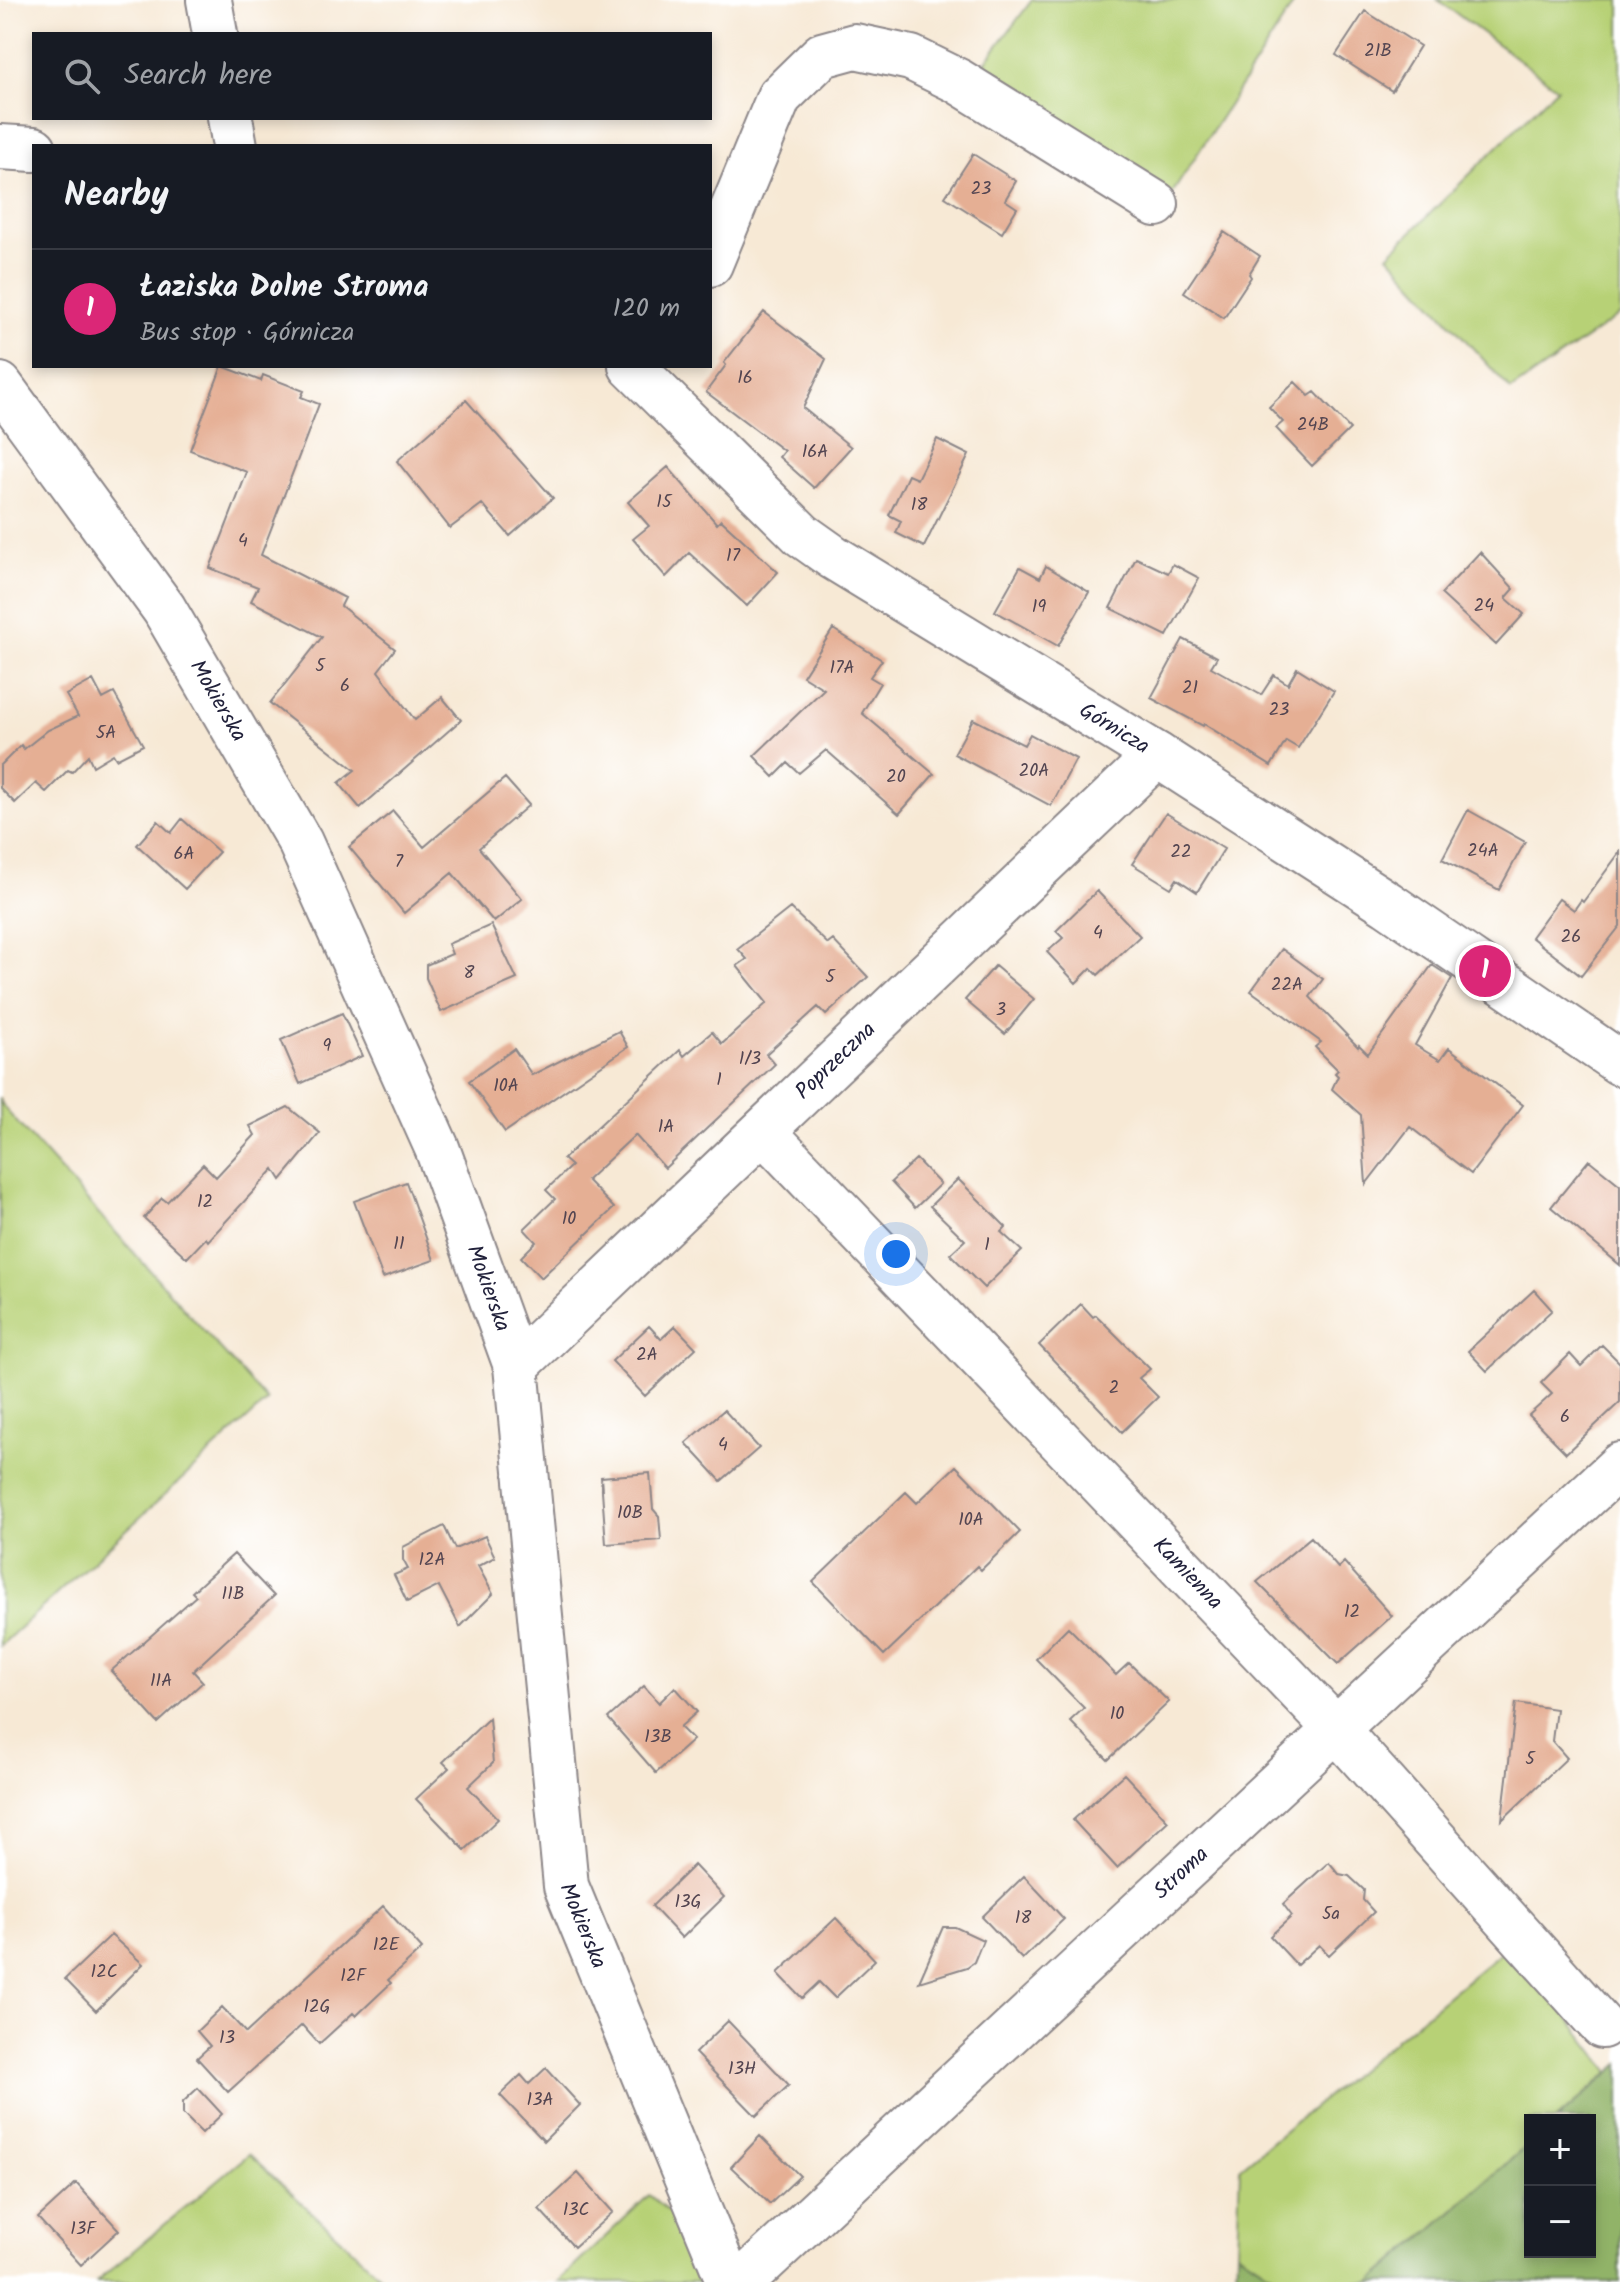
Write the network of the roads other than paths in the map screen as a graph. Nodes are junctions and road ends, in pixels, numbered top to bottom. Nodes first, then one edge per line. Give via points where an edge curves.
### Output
1 (209, 0) edge
2 (215, 32) edge
3 (230, 120) edge
4 (235, 144) edge
5 (0, 147) edge
6 (32, 149) edge
7 (1156, 204) dead end
8 (712, 259) edge
9 (650, 373) edge
10 (0, 385) edge
11 (1157, 755) junction
12 (1620, 1063) edge
13 (764, 1132) junction
14 (516, 1366) junction
15 (1620, 1465) edge
16 (1336, 1729) junction
17 (1602, 2026) dead end
18 (729, 2282) edge
19 (742, 2282) edge

1 - 2 street
3 - 4 street
5 - 6 street
7 - 8 street via 958,81 911,58 855,46 822,55 779,97
9 - 11 street, Górnicza via 802,535
10 - 14 street, Mokierska via 164,609 300,842 437,1148
11 - 12 street, Górnicza
11 - 13 street, Poprzeczna
13 - 14 street, Poprzeczna
13 - 16 street, Kamienna
14 - 18 street, Mokierska via 566,1886
15 - 16 street, Stroma
16 - 17 street, Kamienna
16 - 19 street, Stroma

